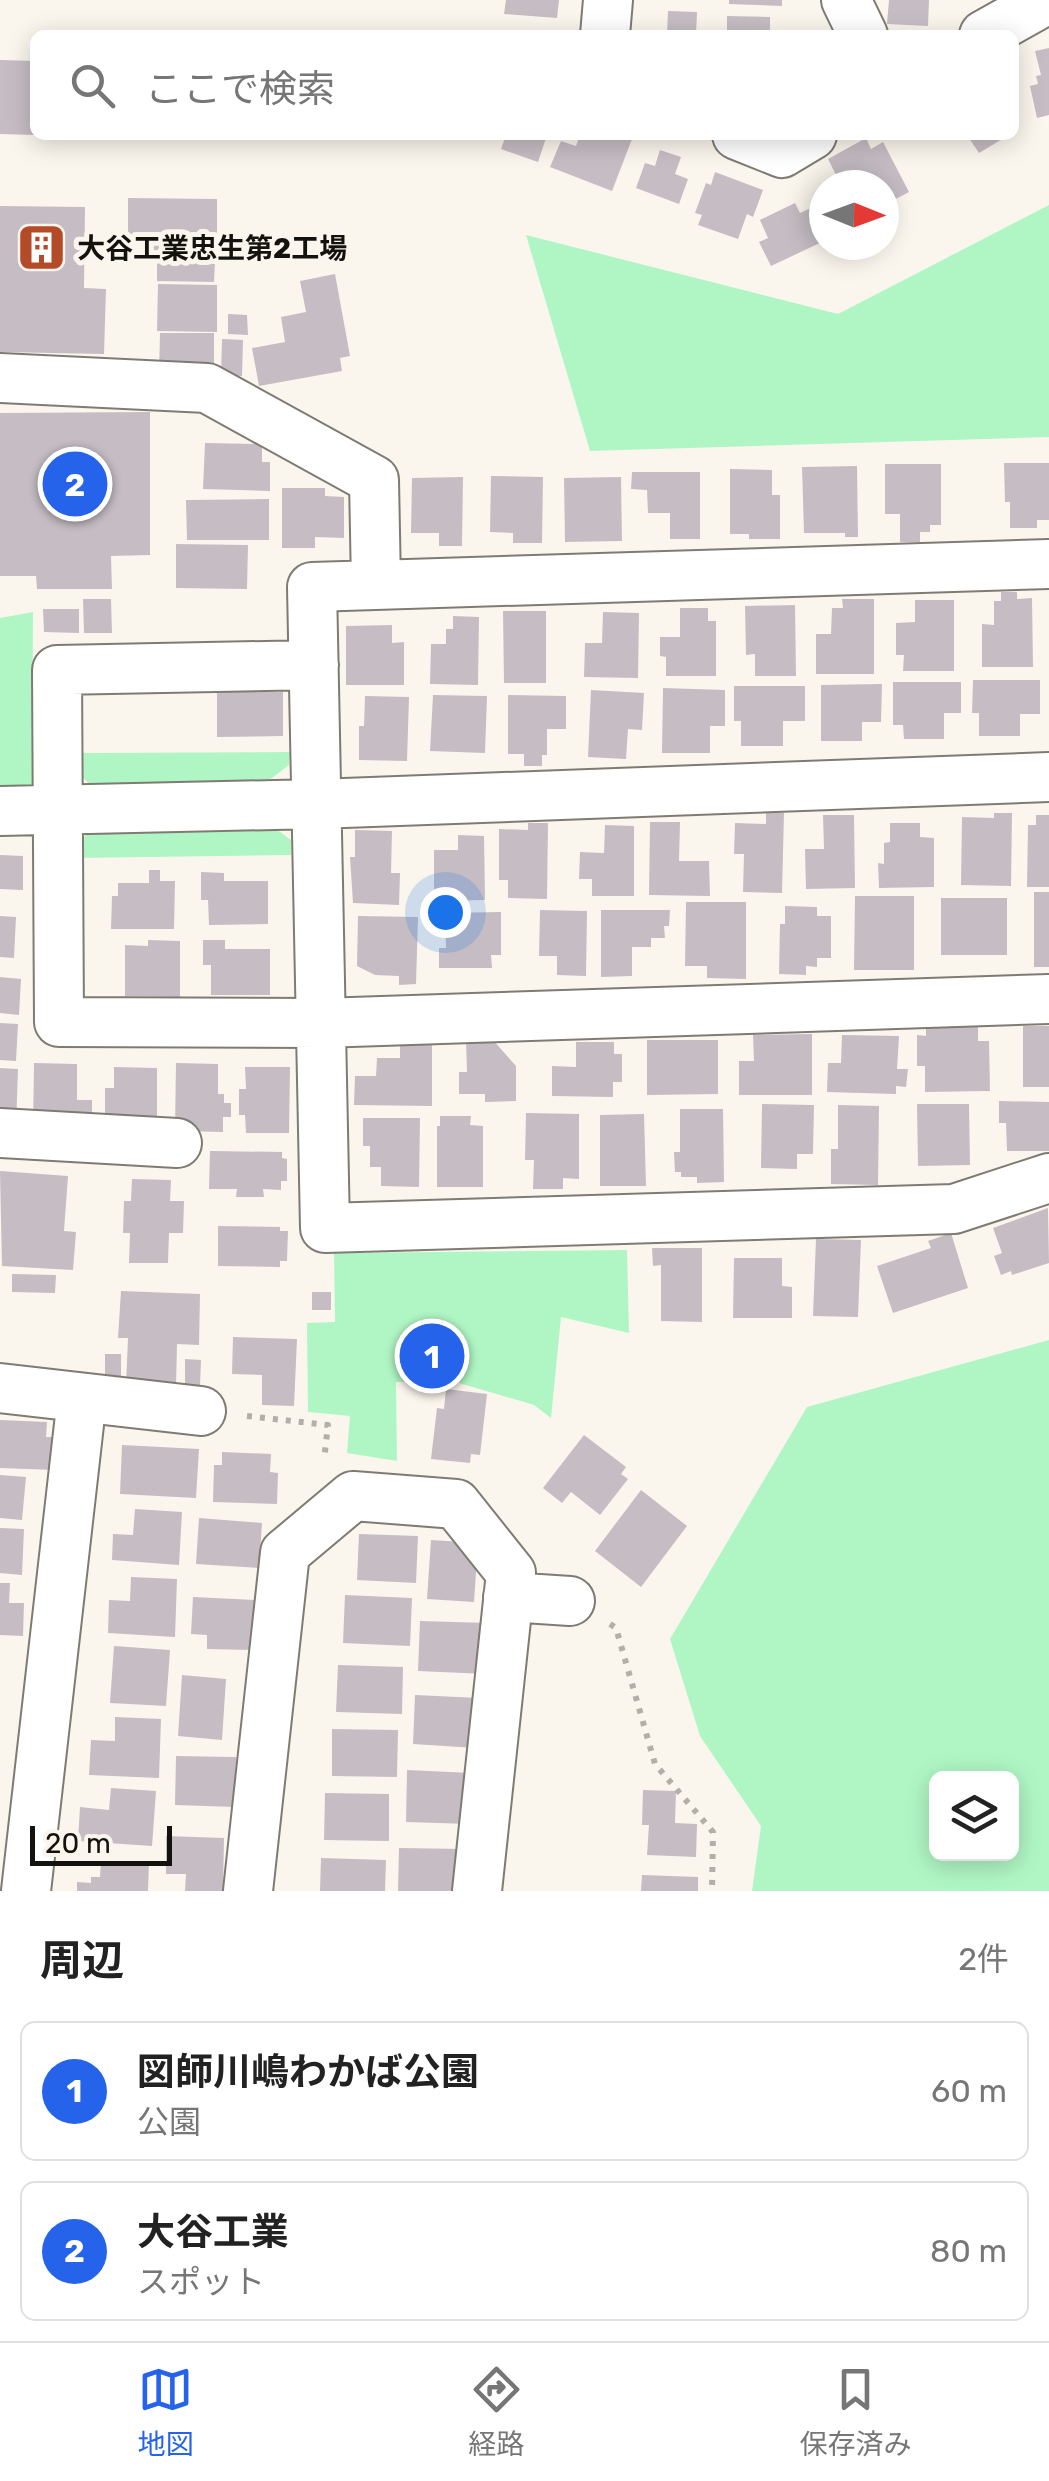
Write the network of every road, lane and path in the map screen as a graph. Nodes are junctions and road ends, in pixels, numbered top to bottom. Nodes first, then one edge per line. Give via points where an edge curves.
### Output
1 (608, 0) edge
2 (846, 0) edge
3 (1044, 2) edge
4 (605, 30) edge
5 (861, 30) edge
6 (993, 30) edge
7 (750, 140) edge
8 (803, 140) edge
9 (0, 378) edge
10 (1049, 564) edge
11 (376, 584) junction
12 (314, 665) junction
13 (1049, 777) edge
14 (317, 804) junction
15 (0, 811) edge
16 (57, 811) junction
17 (1049, 1000) edge
18 (321, 1023) junction
19 (0, 1133) edge
20 (177, 1143) dead end
21 (1049, 1178) edge
22 (0, 1388) edge
23 (82, 1398) junction
24 (201, 1411) joint
25 (318, 1526) junction
26 (508, 1597) junction
27 (570, 1601) dead end
28 (616, 1628) dead end
29 (26, 1891) edge
30 (248, 1891) edge
31 (477, 1891) edge
32 (712, 1891) edge

1 - 4 street
2 - 5 street
3 - 6 street
7 - 8 street via 782,152
9 - 11 street via 207,388 374,480
10 - 11 street
11 - 12 street via 312,587
12 - 14 street
12 - 16 street via 57,670
13 - 14 street
14 - 16 street
14 - 18 street
15 - 16 street
16 - 18 street via 58,1022
17 - 18 street
18 - 21 street via 325,1228 954,1209
19 - 20 street
22 - 23 street
23 - 24 street
23 - 29 street
24 - 25 path via 328,1425
25 - 26 street via 353,1496 456,1504 510,1573
25 - 30 street via 285,1553
26 - 27 street
26 - 31 street
28 - 32 path via 655,1764 713,1832

